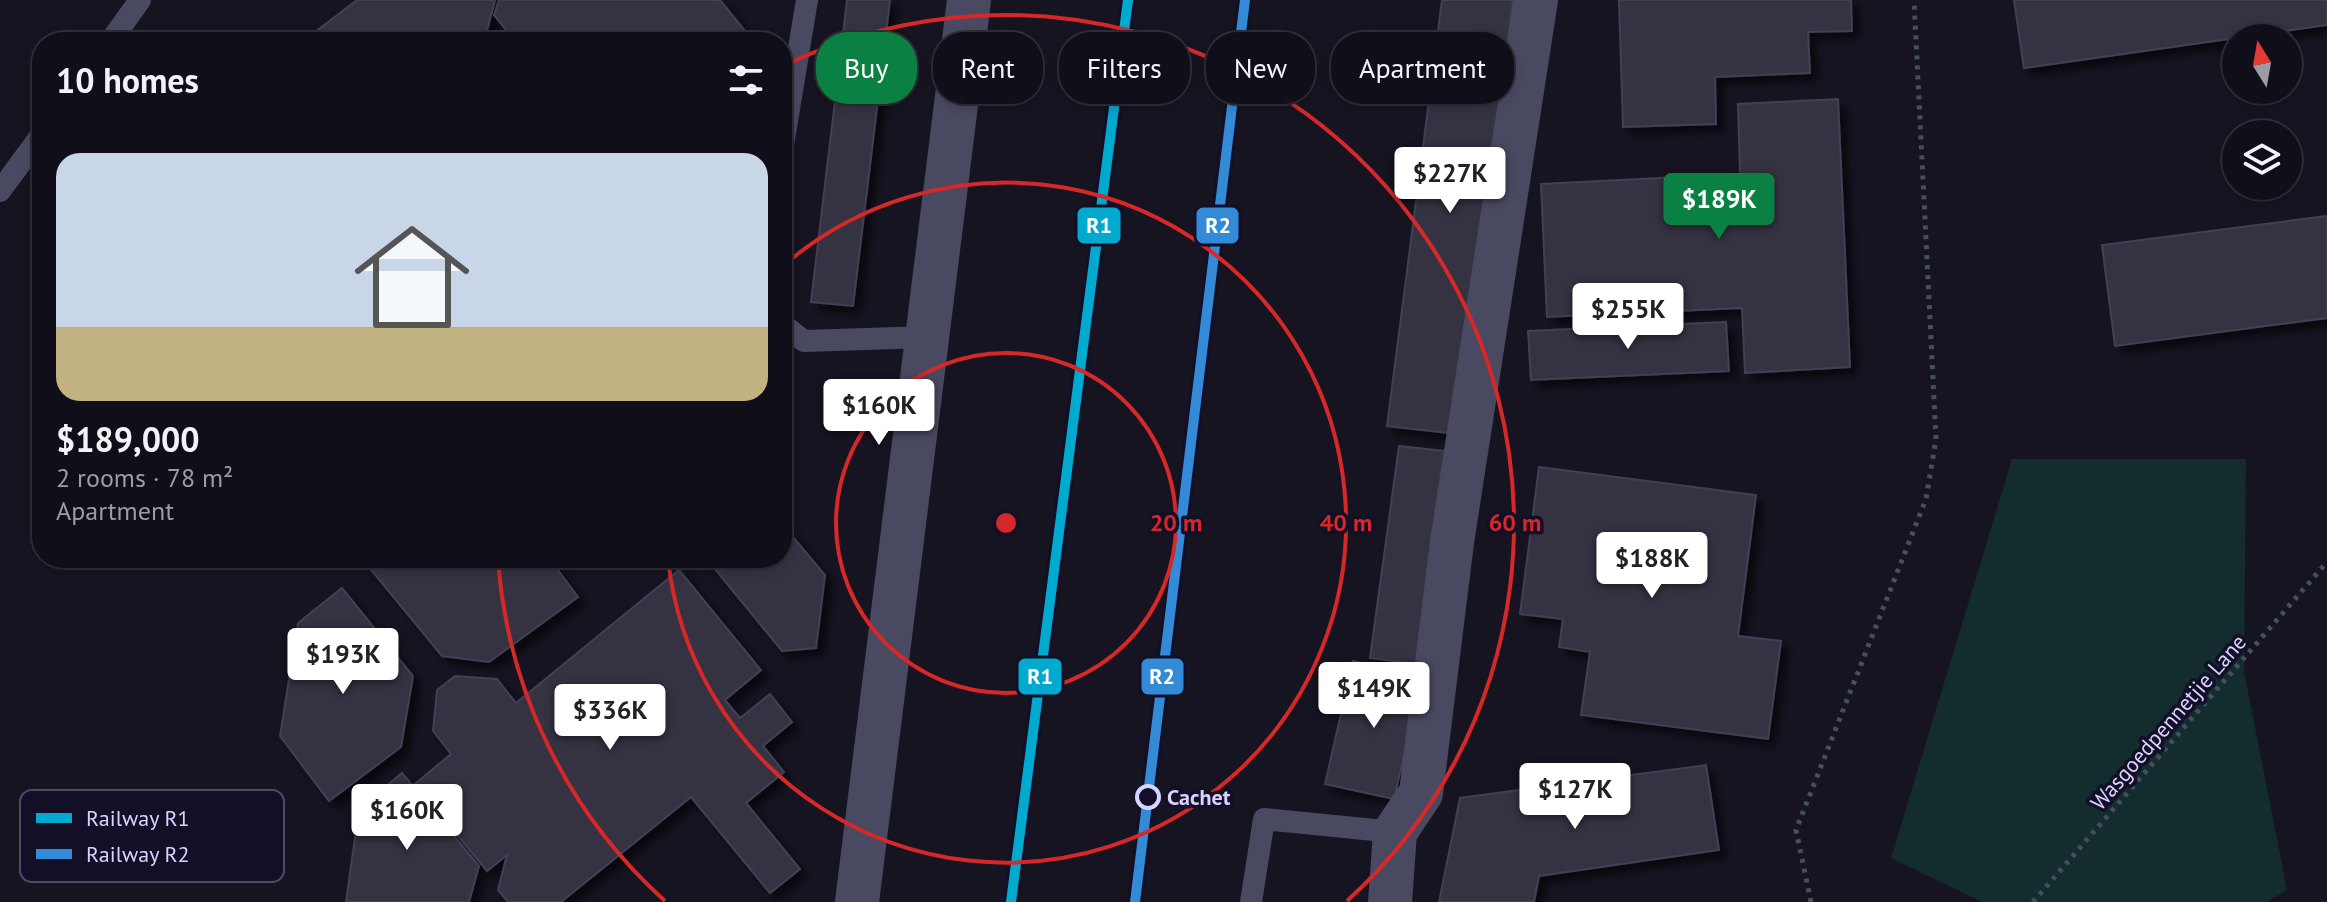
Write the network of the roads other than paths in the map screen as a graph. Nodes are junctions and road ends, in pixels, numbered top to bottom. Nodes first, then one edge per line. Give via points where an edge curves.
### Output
1 (140, 0) edge
2 (807, 0) edge
3 (969, 0) edge
4 (1536, 0) edge
5 (117, 32) edge
6 (792, 91) edge
7 (32, 148) edge
8 (0, 191) edge
9 (792, 332) edge
10 (927, 337) junction
11 (1395, 832) junction
12 (857, 902) edge
13 (1251, 902) edge
14 (1390, 902) edge

1 - 5 lane
2 - 6 lane
3 - 10 street
4 - 11 street via 1452,542 1421,793
7 - 8 lane
9 - 10 lane via 804,341
10 - 12 street
11 - 13 lane via 1264,819
11 - 14 street

